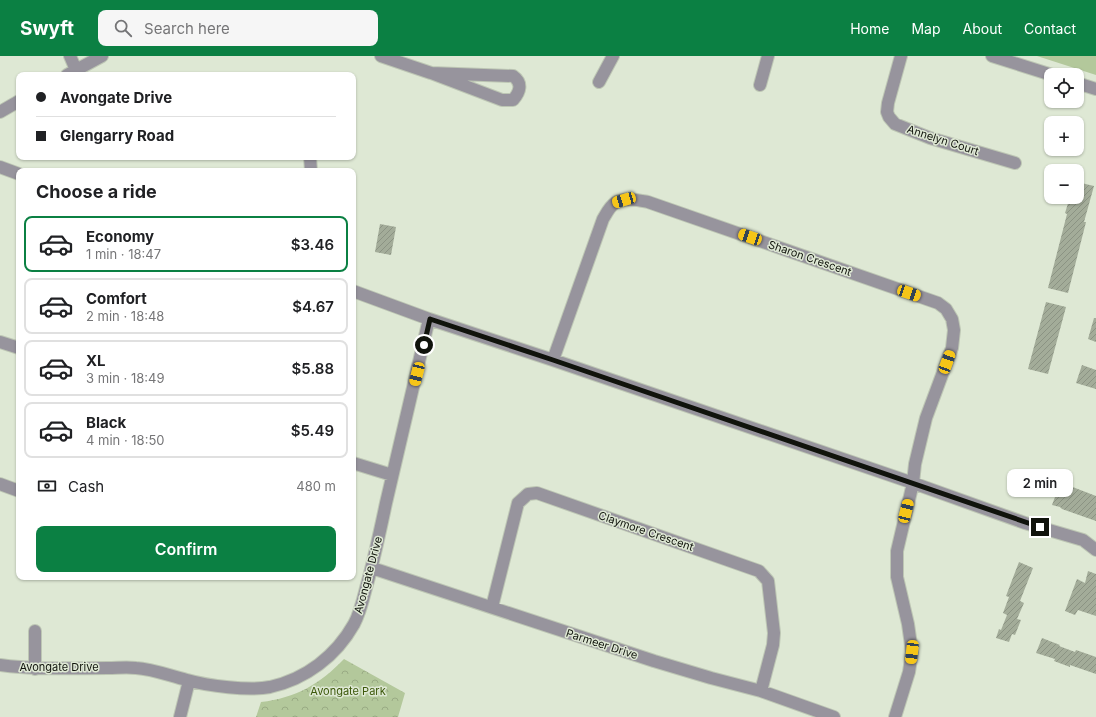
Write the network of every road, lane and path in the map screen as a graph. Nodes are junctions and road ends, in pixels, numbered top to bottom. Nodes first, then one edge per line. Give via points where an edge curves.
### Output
1 (70, 56) edge
2 (102, 56) edge
3 (382, 56) edge
4 (613, 56) edge
5 (768, 56) edge
6 (901, 56) edge
7 (992, 56) edge
8 (71, 72) edge
9 (1044, 72) edge
10 (431, 73) junction
11 (600, 82) dead end
12 (760, 85) dead end
13 (1084, 85) edge
14 (1096, 89) edge
15 (16, 103) edge
16 (0, 112) edge
17 (1015, 163) dead end
18 (0, 167) edge
19 (16, 173) edge
20 (356, 292) edge
21 (430, 319) junction
22 (0, 342) edge
23 (16, 347) edge
24 (553, 360) junction
25 (356, 463) edge
26 (392, 476) junction
27 (913, 483) junction
28 (0, 484) edge
29 (16, 490) edge
30 (1082, 540) junction
31 (1096, 540) edge
32 (1096, 550) edge
33 (372, 568) junction
34 (492, 608) junction
35 (35, 631) dead end
36 (0, 665) edge
37 (36, 669) junction
38 (189, 681) junction
39 (761, 691) junction
40 (180, 717) edge
41 (834, 717) edge
42 (895, 717) edge

1 - 8 street
2 - 8 street
3 - 10 street
4 - 11 street
5 - 12 street
6 - 17 street, Annelyn Court via 887,112 895,124 930,138
7 - 9 street
10 - 10 street via 500,74 512,76 517,79 520,86 518,94 512,100 502,100
13 - 14 street
15 - 16 street
18 - 19 street
20 - 21 street
21 - 24 street
21 - 26 street, Avongate Drive
22 - 23 street
24 - 27 street
24 - 27 street, Sharon Crescent via 603,219 614,203 636,199 648,202 938,303 946,309 952,319 954,330 952,348 926,418
25 - 26 street
26 - 33 street, Avongate Drive
27 - 30 street via 1025,523
27 - 42 street, Sharon Crescent via 897,551 897,577 912,652 909,672
28 - 29 street
30 - 31 street
30 - 32 street
33 - 34 street, Parmeer Drive
33 - 38 street, Avongate Drive via 354,625 339,647 317,667 292,680 270,687 231,687
34 - 39 street, Parmeer Drive via 654,661
34 - 39 street, Claymore Crescent via 518,503 528,494 536,493 759,571 768,581 774,634
35 - 37 street
36 - 37 street, Avongate Drive
37 - 38 street, Avongate Drive via 136,668
38 - 40 street
39 - 41 street, Parmeer Drive

